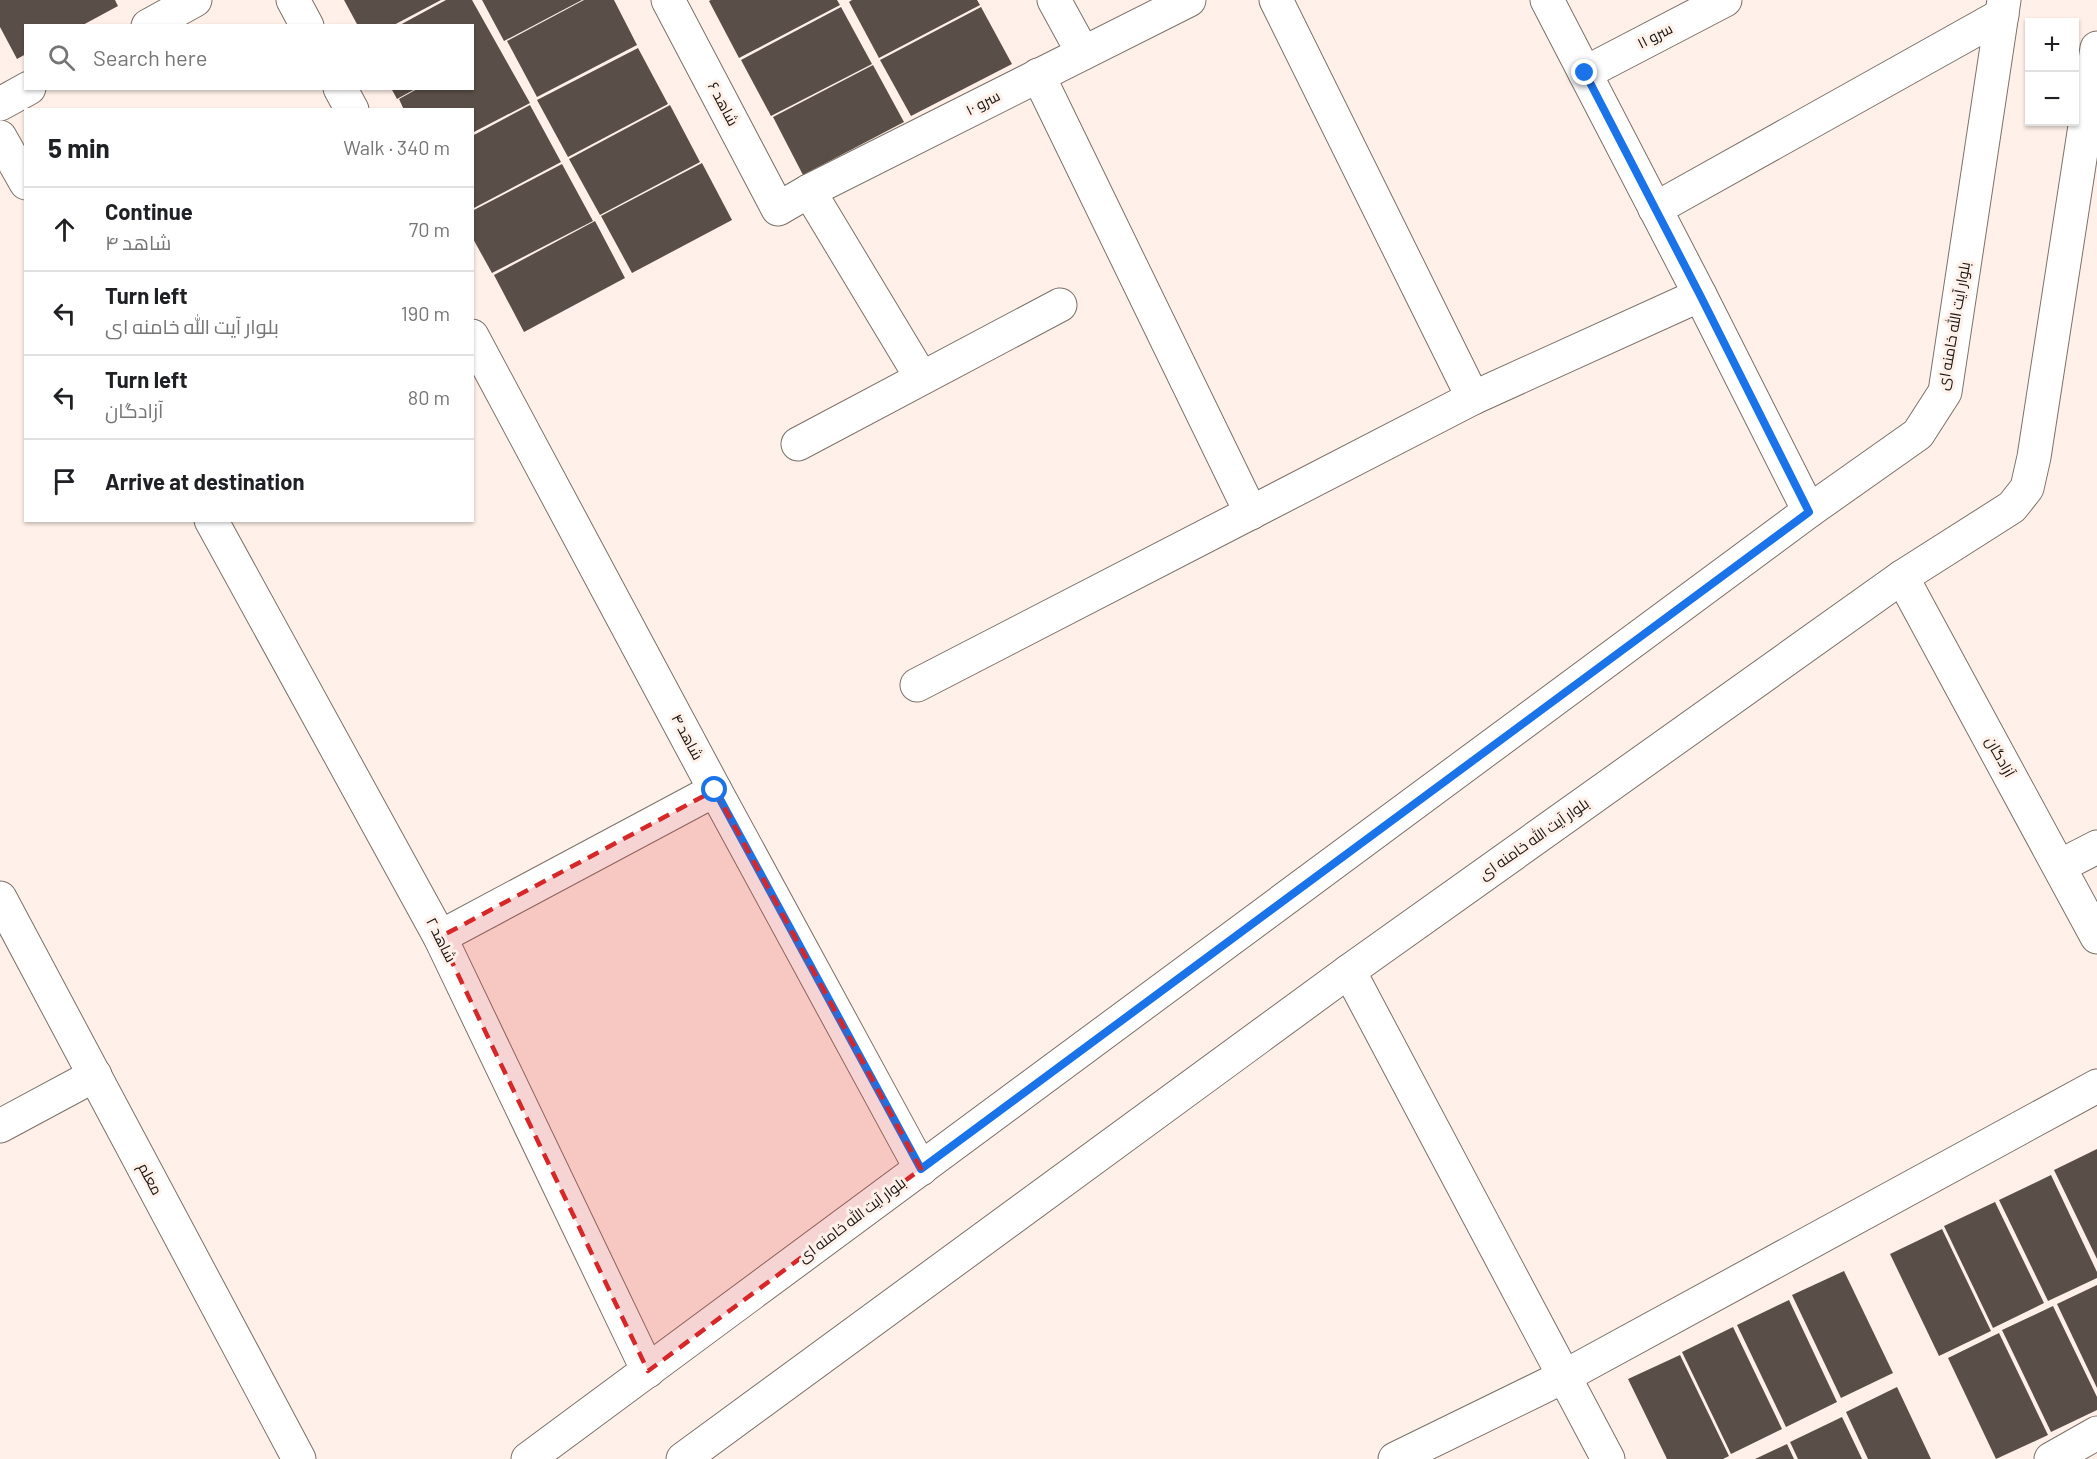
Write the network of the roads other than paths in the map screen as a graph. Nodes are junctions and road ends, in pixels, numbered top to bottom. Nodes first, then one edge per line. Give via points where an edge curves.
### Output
1 (195, 0) edge
2 (293, 0) edge
3 (668, 0) edge
4 (1054, 0) edge
5 (1189, 0) edge
6 (1276, 0) edge
7 (1547, 0) edge
8 (1725, 0) edge
9 (2003, 8) edge
10 (152, 24) edge
11 (306, 24) edge
12 (2097, 48) edge
13 (1083, 53) junction
14 (1585, 73) junction
15 (1038, 75) junction
16 (25, 90) edge
17 (341, 90) edge
18 (0, 104) edge
19 (351, 108) edge
20 (0, 137) edge
21 (24, 179) edge
22 (810, 191) junction
23 (1655, 208) junction
24 (778, 209) joint
25 (1700, 295) junction
26 (1060, 305) dead end
27 (474, 340) edge
28 (921, 377) junction
29 (1473, 398) junction
30 (798, 444) dead end
31 (1809, 512) junction
32 (1251, 513) junction
33 (212, 522) edge
34 (1902, 577) junction
35 (917, 685) dead end
36 (715, 790) junction
37 (2097, 847) edge
38 (2060, 866) junction
39 (0, 898) edge
40 (440, 936) junction
41 (2097, 937) edge
42 (1349, 971) junction
43 (95, 1075) junction
44 (2097, 1086) edge
45 (0, 1126) edge
46 (921, 1169) junction
47 (648, 1371) junction
48 (1565, 1377) junction
49 (2097, 1433) edge
50 (299, 1459) edge
51 (528, 1459) edge
52 (683, 1459) edge
53 (1395, 1459) edge
54 (1608, 1459) edge
55 (2051, 1459) edge

1 - 10 street
2 - 11 street
3 - 24 street, شاهد ۶
4 - 13 street
5 - 13 street, سرو ۱۰
6 - 29 street
7 - 14 street
8 - 14 street, سرو ۱۱
9 - 23 street
9 - 31 street, بلوار آیت الله خامنه ای via 1945,392 1918,434
12 - 34 street, بلوار آیت الله خامنه ای via 2027,488 2012,507
13 - 15 street, سرو ۱۰
14 - 23 street
15 - 22 street, سرو ۱۰
15 - 32 street
16 - 18 street
17 - 19 street
20 - 21 street
22 - 24 street, سرو ۱۰
22 - 28 street
23 - 25 street
25 - 29 street
25 - 31 street
26 - 28 street
27 - 36 street, شاهد ۴
28 - 30 street
29 - 32 street
31 - 46 street, بلوار آیت الله خامنه ای
32 - 35 street
33 - 40 street, شاهد ۲
34 - 38 street, آزادگان
34 - 42 street, بلوار آیت الله خامنه ای
36 - 40 street
36 - 46 street, شاهد ۴
37 - 38 street
38 - 41 street, آزادگان
39 - 43 street, معلم
40 - 47 street, شاهد ۲
42 - 48 street
42 - 52 street, بلوار آیت الله خامنه ای
43 - 45 street
43 - 50 street, معلم
44 - 48 street
46 - 47 street, بلوار آیت الله خامنه ای
47 - 51 street, بلوار آیت الله خامنه ای
48 - 53 street
48 - 54 street
49 - 55 street

